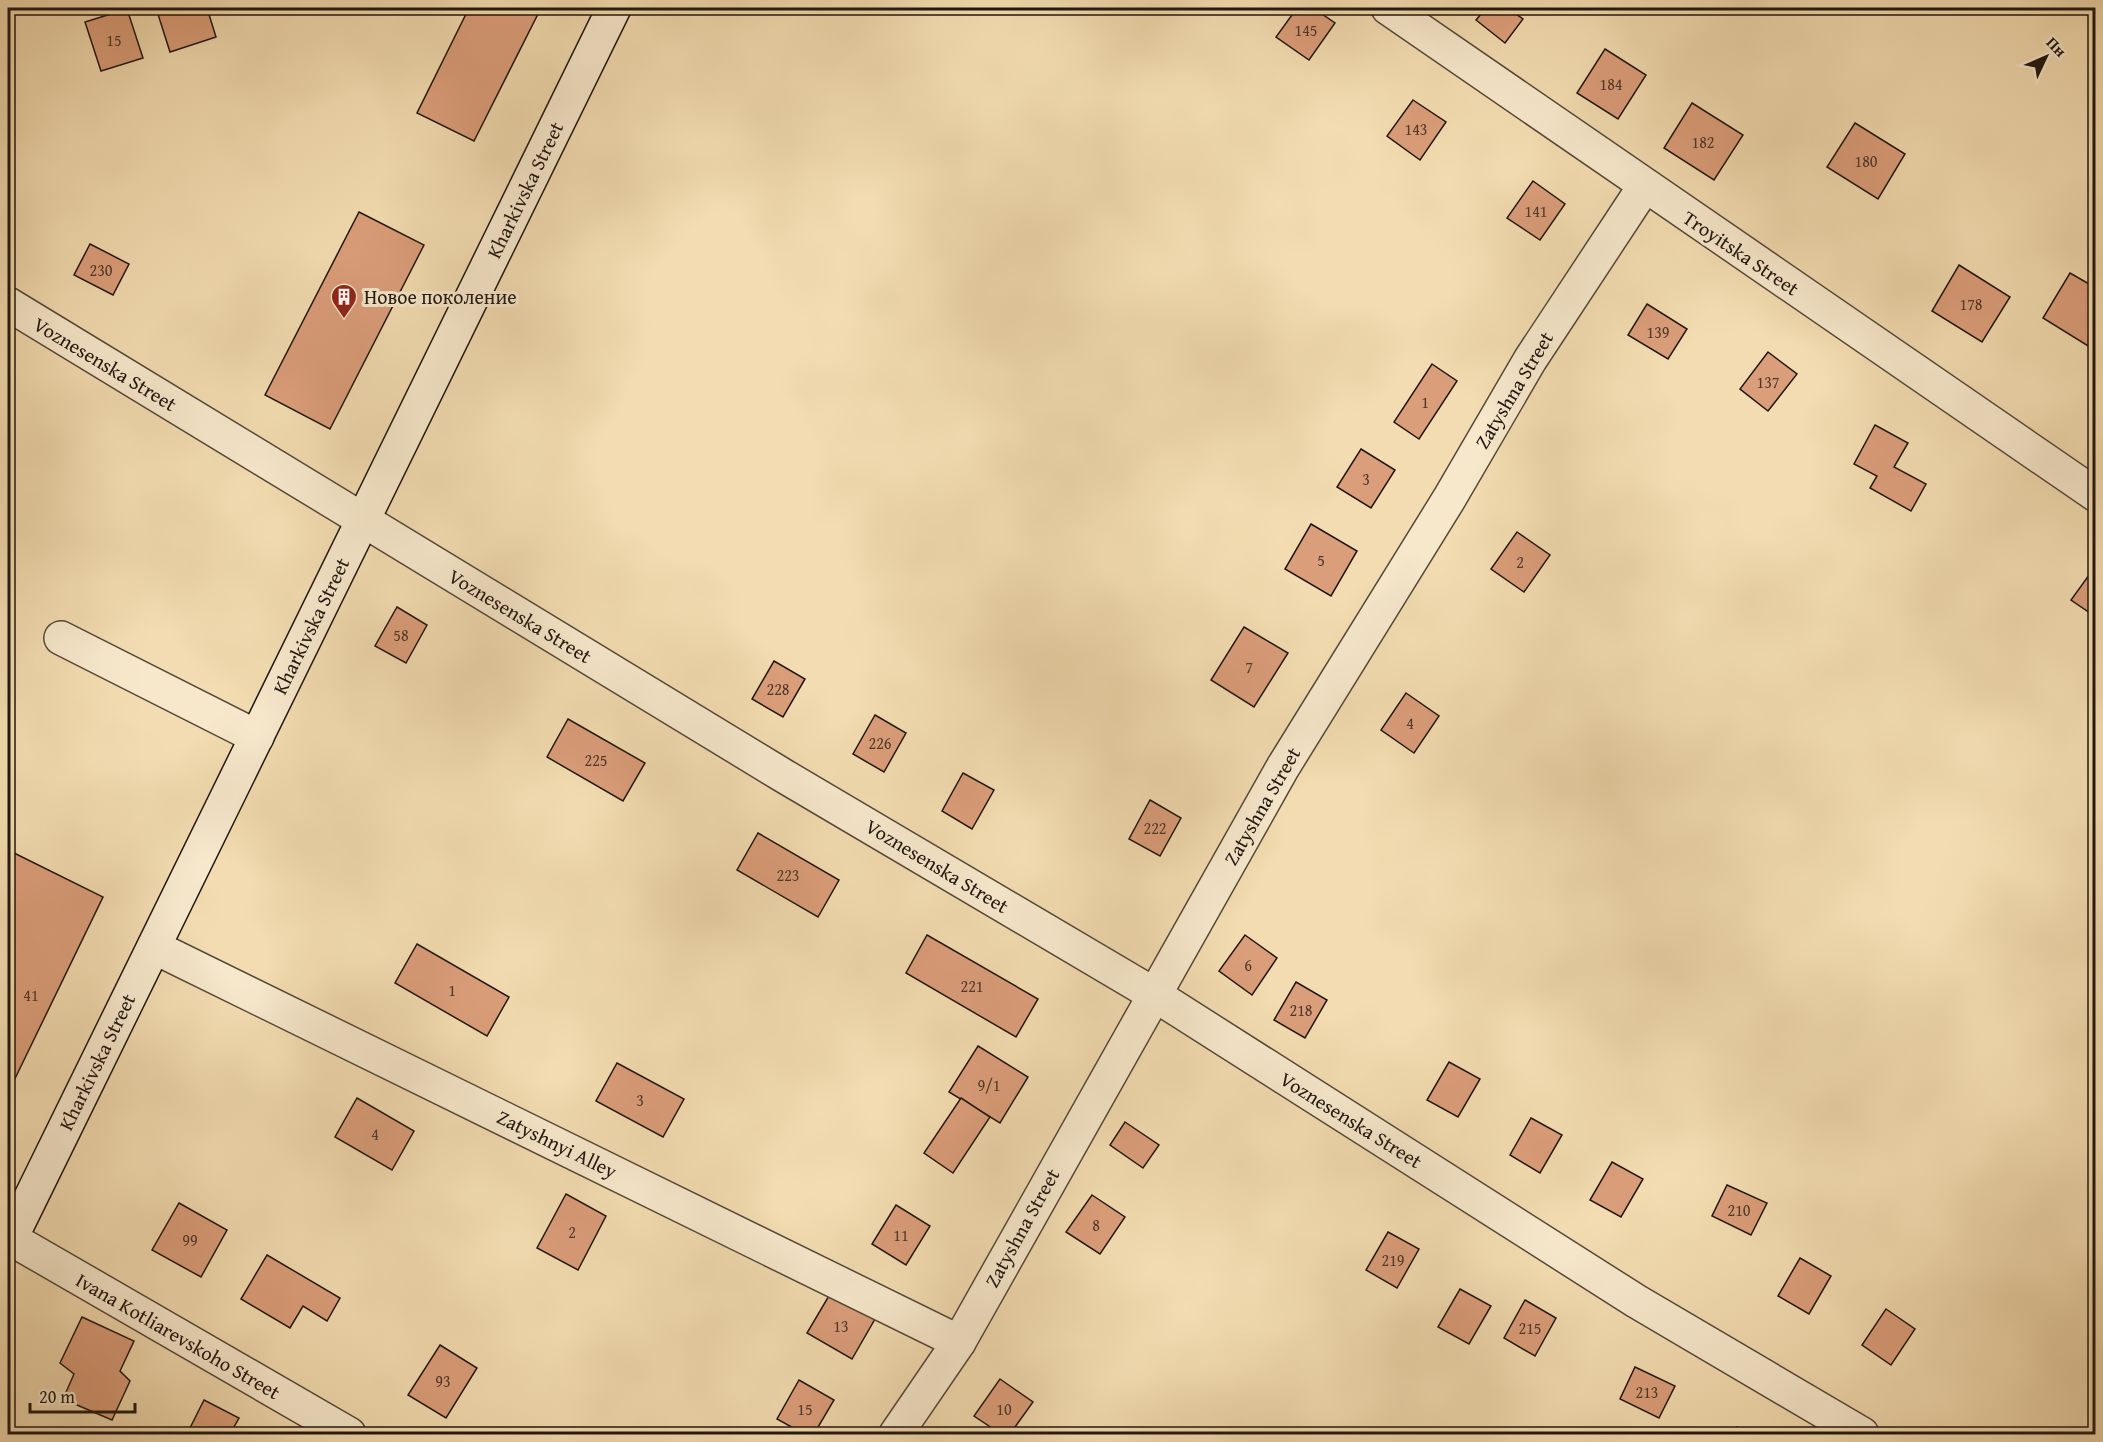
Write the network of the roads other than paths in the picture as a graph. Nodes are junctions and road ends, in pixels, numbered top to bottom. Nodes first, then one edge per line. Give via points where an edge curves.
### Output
1 (614, 8) edge
2 (1388, 8) edge
3 (1644, 186) junction
4 (8, 304) edge
5 (2096, 495) edge
6 (363, 521) junction
7 (61, 638) dead end
8 (257, 737) junction
9 (154, 947) junction
10 (1155, 995) junction
11 (8, 1240) edge
12 (959, 1342) junction
13 (349, 1434) edge
14 (896, 1434) edge
15 (1862, 1434) edge

1 - 6 street, Kharkivska Street
2 - 3 street, Troyitska Street
3 - 5 street, Troyitska Street
3 - 10 street, Zatyshna Street via 1530,360 1449,499 1282,767
4 - 6 street, Voznesenska Street
6 - 8 street, Kharkivska Street
6 - 10 street, Voznesenska Street
7 - 8 street
8 - 9 street, Kharkivska Street
9 - 11 street, Kharkivska Street
9 - 12 street, Zatyshnyi Alley
10 - 12 street, Zatyshna Street
10 - 15 street, Voznesenska Street via 1636,1301
11 - 13 street, Ivana Kotliarevskoho Street
12 - 14 street, Zatyshna Street

